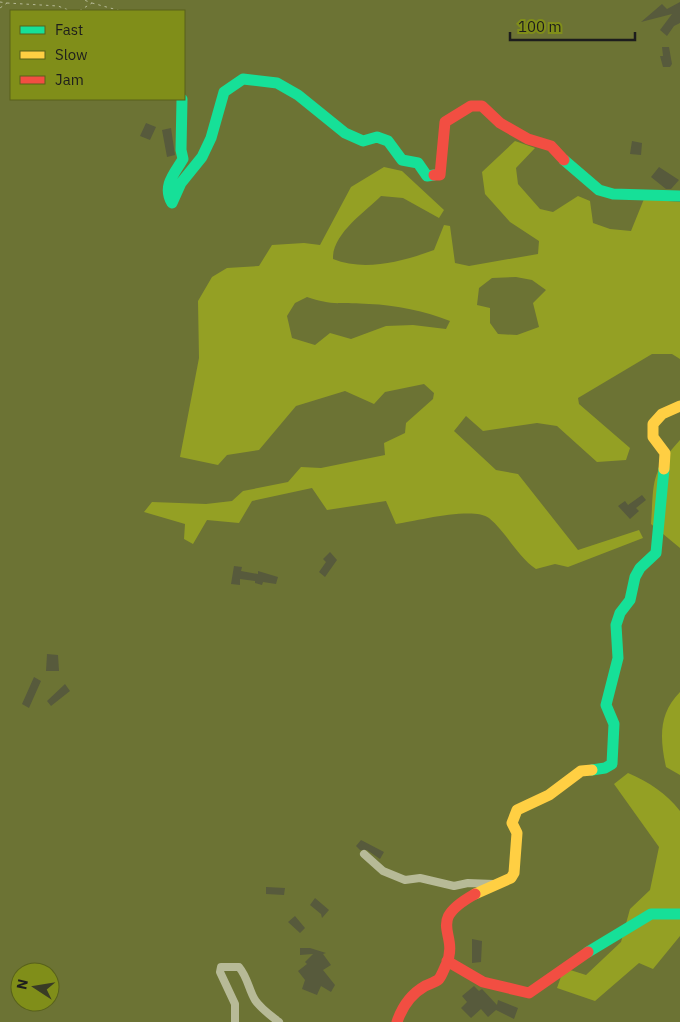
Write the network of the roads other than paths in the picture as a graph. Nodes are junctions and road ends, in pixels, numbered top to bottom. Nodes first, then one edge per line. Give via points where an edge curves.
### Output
1 (182, 100) edge
2 (680, 196) edge
3 (680, 406) edge
4 (364, 854) dead end
5 (496, 884) junction
6 (680, 914) edge
7 (447, 961) junction
8 (235, 1022) edge
9 (279, 1022) edge
10 (397, 1022) edge

1 - 2 street via 183,159 171,173 167,189 172,203 181,183 202,157 211,138 224,92 243,79 277,83 298,95 345,133 363,141 377,137 388,140 402,160 418,163 427,176 440,175 445,122 471,106 482,106 500,123 528,139 551,146 599,190 613,194
3 - 5 street via 655,420 651,429 652,437 665,453 659,544 656,553 635,576 630,600 620,613 616,626 618,658 606,705 614,724 612,764 581,771 549,795 518,810 512,823 517,833 514,872 511,878
4 - 5 street via 383,871 405,880 420,878 454,886
5 - 7 street via 452,909 448,916
6 - 7 street via 651,914 602,942 529,992 484,982
7 - 10 street via 438,980 422,986 401,1008
8 - 9 street via 235,1004 220,972 221,967 239,966 247,977 254,998

